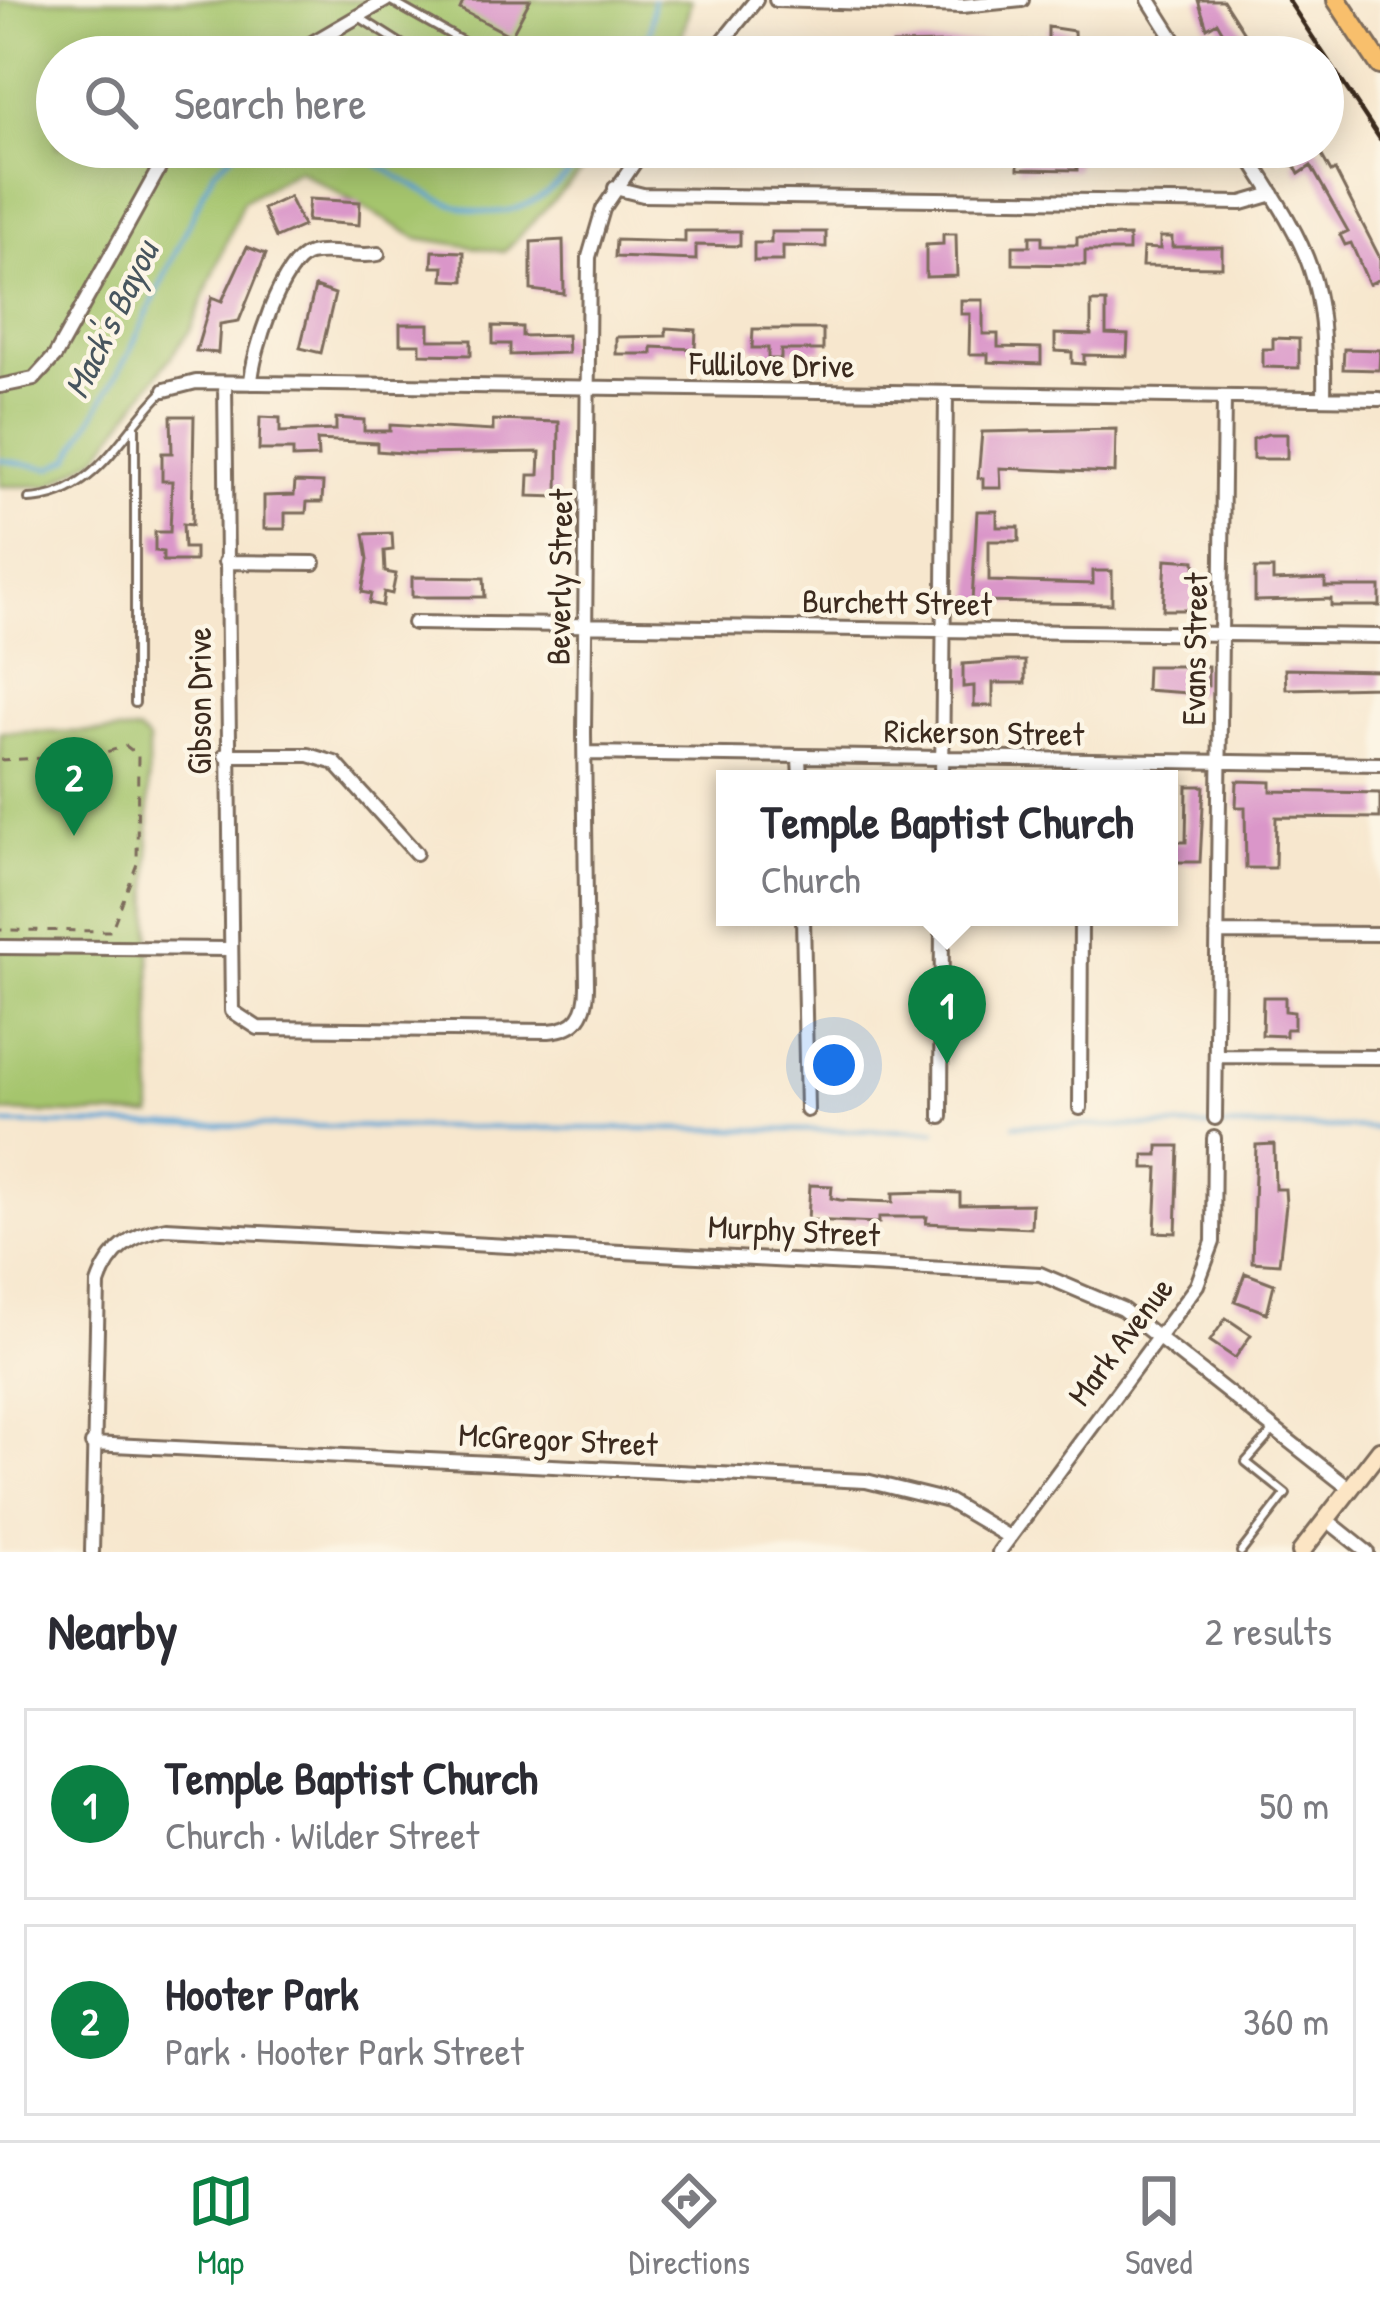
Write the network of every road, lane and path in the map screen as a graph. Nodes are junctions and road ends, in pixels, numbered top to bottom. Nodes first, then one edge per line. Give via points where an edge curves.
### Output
1 (387, 0) edge
2 (756, 0) edge
3 (776, 0) edge
4 (1022, 0) edge
5 (1149, 0) edge
6 (1337, 0) edge
7 (357, 16) junction
8 (324, 36) edge
9 (389, 36) edge
10 (452, 36) edge
11 (727, 36) edge
12 (1172, 36) edge
13 (1380, 65) edge
14 (159, 168) edge
15 (629, 168) edge
16 (1256, 168) edge
17 (615, 188) junction
18 (1273, 194) junction
19 (378, 254) dead end
20 (225, 383) junction
21 (250, 383) junction
22 (0, 386) edge
23 (588, 388) junction
24 (165, 390) joint
25 (946, 393) junction
26 (1223, 397) junction
27 (1324, 398) junction
28 (1380, 399) edge
29 (134, 426) junction
30 (28, 499) dead end
31 (226, 562) junction
32 (314, 563) dead end
33 (414, 623) dead end
34 (585, 625) junction
35 (944, 630) junction
36 (1221, 634) junction
37 (1380, 636) edge
38 (135, 703) dead end
39 (587, 753) junction
40 (225, 755) junction
41 (800, 757) junction
42 (942, 758) junction
43 (1083, 759) junction
44 (0, 760) edge
45 (1220, 762) junction
46 (1380, 764) edge
47 (800, 770) edge
48 (942, 770) edge
49 (1082, 770) edge
50 (416, 853) dead end
51 (803, 926) edge
52 (942, 926) edge
53 (1082, 926) edge
54 (0, 930) edge
55 (1217, 933) junction
56 (1380, 934) edge
57 (0, 947) edge
58 (227, 949) junction
59 (236, 1018) joint
60 (1216, 1056) junction
61 (1380, 1057) edge
62 (1080, 1108) dead end
63 (807, 1110) dead end
64 (941, 1117) dead end
65 (1215, 1118) dead end
66 (1214, 1138) dead end
67 (1159, 1336) junction
68 (1275, 1429) junction
69 (92, 1444) junction
70 (1380, 1450) edge
71 (1350, 1489) junction
72 (1327, 1520) junction
73 (1009, 1537) junction
74 (92, 1552) edge
75 (999, 1552) edge
76 (1241, 1552) edge
77 (1301, 1552) edge
78 (1367, 1552) edge

1 - 7 street
1 - 10 lane
2 - 11 street
3 - 4 street
5 - 12 street
6 - 13 main road via 1369,35
7 - 8 street
7 - 9 lane
14 - 22 street via 55,356 34,379
15 - 17 street, Beverly Street
16 - 18 street
17 - 18 street via 643,195 1242,203
17 - 23 street, Beverly Street via 591,244
18 - 27 street via 1317,278
19 - 21 street via 297,261
20 - 21 street, Fullilove Drive
20 - 24 street, Fullilove Drive
20 - 31 street, Gibson Drive
21 - 23 street, Fullilove Drive
23 - 25 street, Fullilove Drive
23 - 34 street, Beverly Street
24 - 29 lane
25 - 26 street, Fullilove Drive
25 - 35 street
26 - 27 street, Fullilove Drive
26 - 36 street, Evans Street
27 - 28 street, Fullilove Drive
29 - 30 lane via 85,480 63,494
29 - 38 lane
31 - 32 street
31 - 40 street, Gibson Drive
33 - 34 street, Burchett Street
34 - 35 street, Burchett Street
34 - 39 street, Beverly Street
35 - 36 street, Burchett Street
35 - 42 street
36 - 37 street, Burchett Street
36 - 45 street, Evans Street
39 - 41 street, Rickerson Street
39 - 59 street, Beverly Street via 587,998 578,1022 549,1031 258,1028
40 - 50 street via 309,755 335,763
40 - 58 street, Gibson Drive
41 - 42 street, Rickerson Street
41 - 47 street
42 - 43 street, Rickerson Street
42 - 48 street
43 - 45 street, Rickerson Street
43 - 49 street
44 - 54 path via 93,756 126,746 138,755 140,773 137,864 110,931
45 - 46 street, Rickerson Street
45 - 55 street, Evans Street
51 - 63 street
52 - 64 street
53 - 62 street
55 - 56 street
55 - 60 street, Evans Street
57 - 58 street
58 - 59 street, Gibson Drive
60 - 61 street
60 - 65 street, Evans Street
66 - 67 street, Mark Avenue via 1210,1256
67 - 68 street, Murphy Street
67 - 69 street, Murphy Street via 1068,1281 1008,1270 166,1228 115,1252 98,1284
67 - 73 street, Mark Avenue
68 - 71 street, Murphy Street
68 - 76 lane via 1246,1462 1286,1494
69 - 73 street, McGregor Street via 866,1481 948,1501
69 - 74 street
70 - 71 main road
71 - 72 main road
72 - 77 main road
72 - 78 street
73 - 75 street, Mark Avenue

